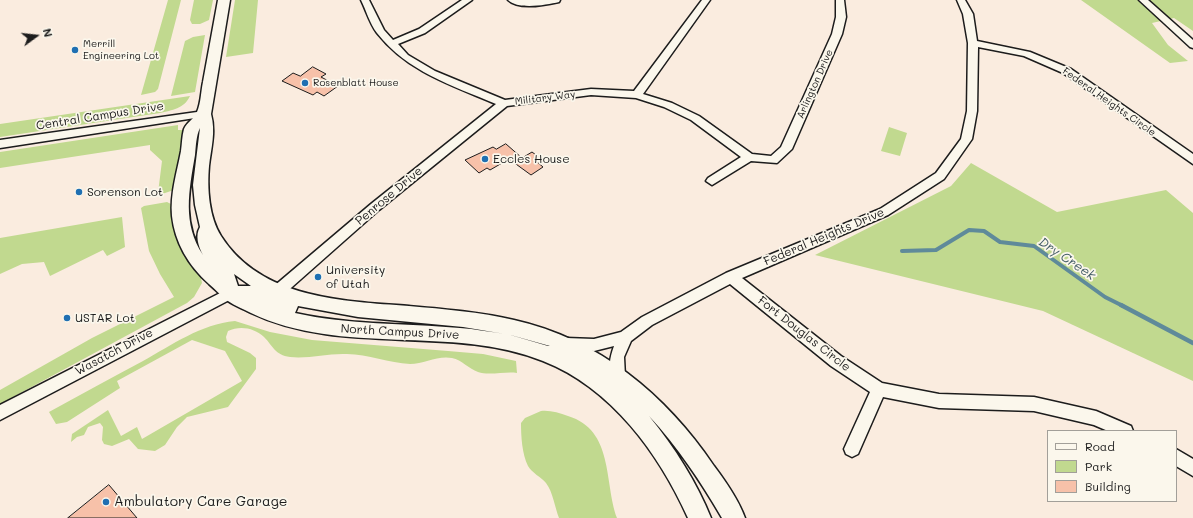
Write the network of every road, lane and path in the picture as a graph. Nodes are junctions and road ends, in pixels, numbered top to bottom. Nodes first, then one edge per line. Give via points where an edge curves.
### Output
1 (224, 0) edge
2 (365, 0) edge
3 (468, 0) edge
4 (512, 0) edge
5 (556, 0) edge
6 (706, 0) edge
7 (840, 0) edge
8 (961, 0) edge
9 (1143, 0) edge
10 (973, 43) junction
11 (391, 44) junction
12 (1193, 45) edge
13 (638, 95) junction
14 (504, 103) junction
15 (204, 114) junction
16 (0, 144) edge
17 (749, 157) junction
18 (1193, 160) edge
19 (712, 181) dead end
20 (207, 224) junction
21 (731, 277) junction
22 (278, 291) junction
23 (230, 293) junction
24 (334, 307) junction
25 (625, 337) junction
26 (564, 344) junction
27 (618, 377) junction
28 (879, 389) junction
29 (0, 413) edge
30 (1122, 430) edge
31 (852, 449) dead end
32 (1177, 459) edge
33 (1193, 468) edge
34 (700, 518) edge
35 (734, 518) edge

1 - 15 main road, North Campus Drive
2 - 11 street, Military Way via 380,31
3 - 11 street via 422,30
4 - 5 street via 530,4
6 - 13 street
7 - 17 street, Arlington Drive via 841,17 837,34 786,149 773,160
8 - 10 street, Federal Heights Drive via 968,14
9 - 12 street
10 - 18 street, Federal Heights Circle via 1026,54 1061,68
10 - 21 street, Federal Heights Drive via 972,111 966,139 940,176 884,212
11 - 14 street, Military Way via 404,57 431,73
13 - 14 street, Military Way via 591,92
13 - 17 street, Military Way via 668,104 696,118
14 - 22 street, Penrose Drive via 381,202
15 - 16 street, Central Campus Drive
15 - 20 main road, North Campus Drive via 208,125 201,186
15 - 23 main road, North Campus Drive via 192,128 181,195 181,220 193,253 210,275
17 - 19 street
20 - 22 main road, North Campus Drive via 216,242 233,262 252,278
20 - 23 main road via 207,248 228,277
21 - 25 street, Federal Heights Drive via 647,321
21 - 28 street, Fort Douglas Circle via 836,361
22 - 24 main road, North Campus Drive via 308,302
23 - 24 main road via 254,294 291,308
23 - 29 street, Wasatch Drive
23 - 34 main road, North Campus Drive via 259,309 303,324 475,336 515,343 566,362 599,383 644,427 672,463
24 - 26 main road, North Campus Drive via 478,321 534,332
25 - 26 street, Federal Heights Drive via 594,345
25 - 27 street via 617,357
26 - 27 main road, North Campus Drive
27 - 35 main road, North Campus Drive via 650,405 689,448 707,472
28 - 30 street, Fort Douglas Circle via 939,401 1034,404 1096,418
28 - 31 street
32 - 33 street

